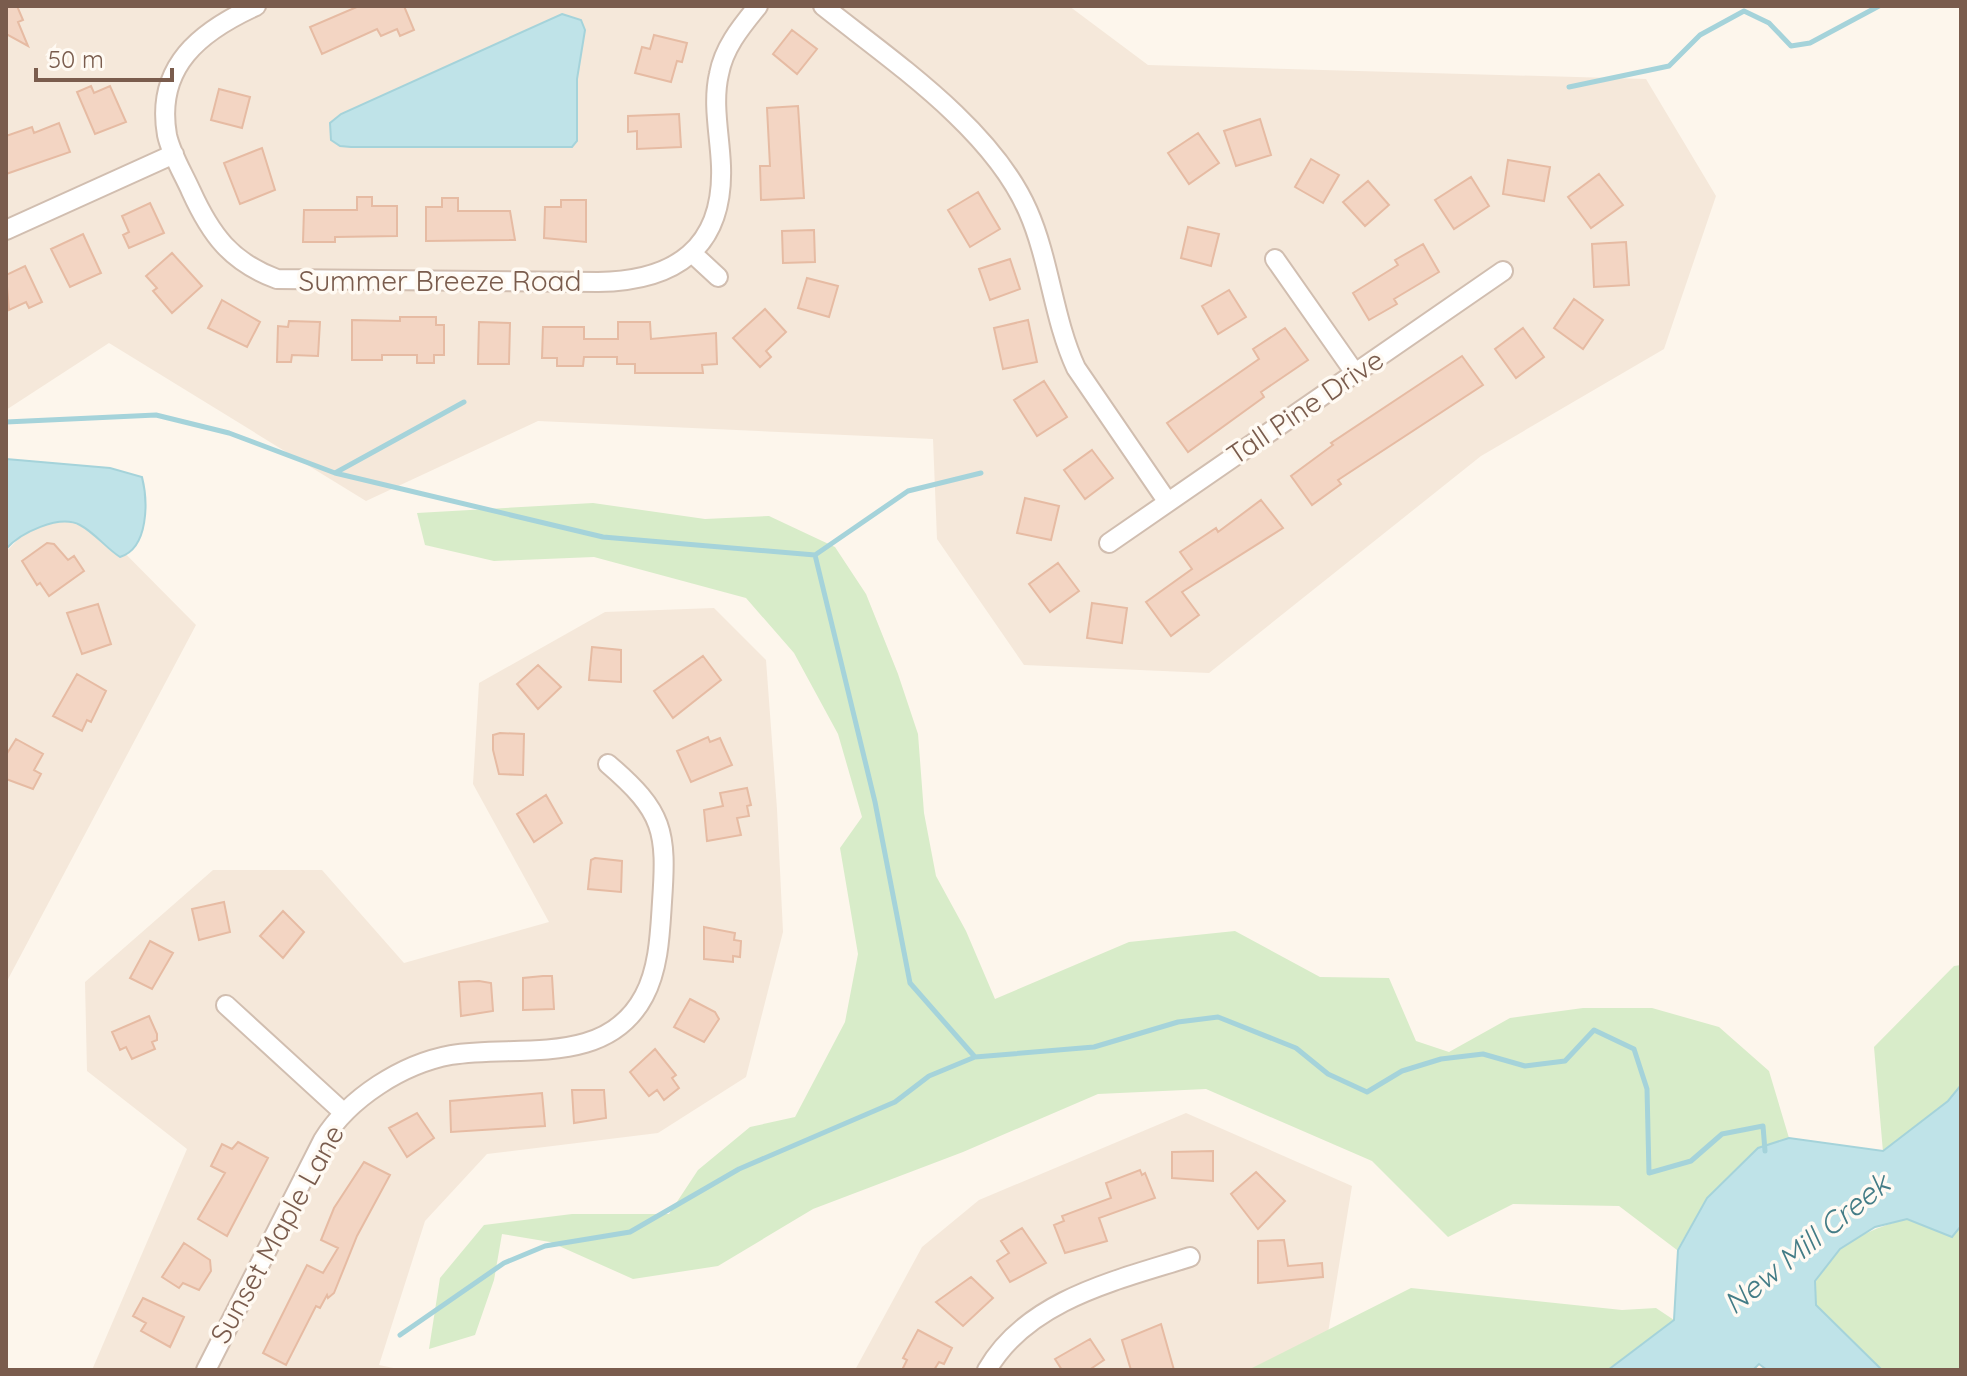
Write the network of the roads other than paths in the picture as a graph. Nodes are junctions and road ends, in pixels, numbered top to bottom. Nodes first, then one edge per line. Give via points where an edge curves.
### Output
1 (256, 6) edge
2 (758, 6) edge
3 (823, 6) edge
4 (174, 154) junction
5 (6, 230) edge
6 (692, 253) junction
7 (1275, 259) dead end
8 (1503, 271) dead end
9 (718, 277) dead end
10 (1355, 373) junction
11 (1167, 501) junction
12 (1109, 543) dead end
13 (608, 764) dead end
14 (226, 1005) dead end
15 (344, 1113) junction
16 (1190, 1257) dead end
17 (206, 1370) edge
18 (987, 1370) edge

1 - 4 street, Summer Breeze Road via 199,38 173,74 166,118
2 - 6 street, Summer Breeze Road via 721,62 716,97 718,203 712,224
3 - 11 street via 949,110 1007,174 1037,233 1076,368
4 - 5 street
4 - 6 street, Summer Breeze Road via 216,239 231,256 277,279 623,282 663,272
6 - 9 street
7 - 10 street
8 - 10 street, Tall Pine Drive
10 - 11 street, Tall Pine Drive
11 - 12 street, Tall Pine Drive
13 - 15 street, Sunset Maple Lane via 641,794 664,834 657,951 636,1009 600,1039 571,1047 450,1056 418,1065
14 - 15 street
15 - 17 street, Sunset Maple Lane via 323,1140
16 - 18 street via 1105,1284 1048,1310 1007,1343

